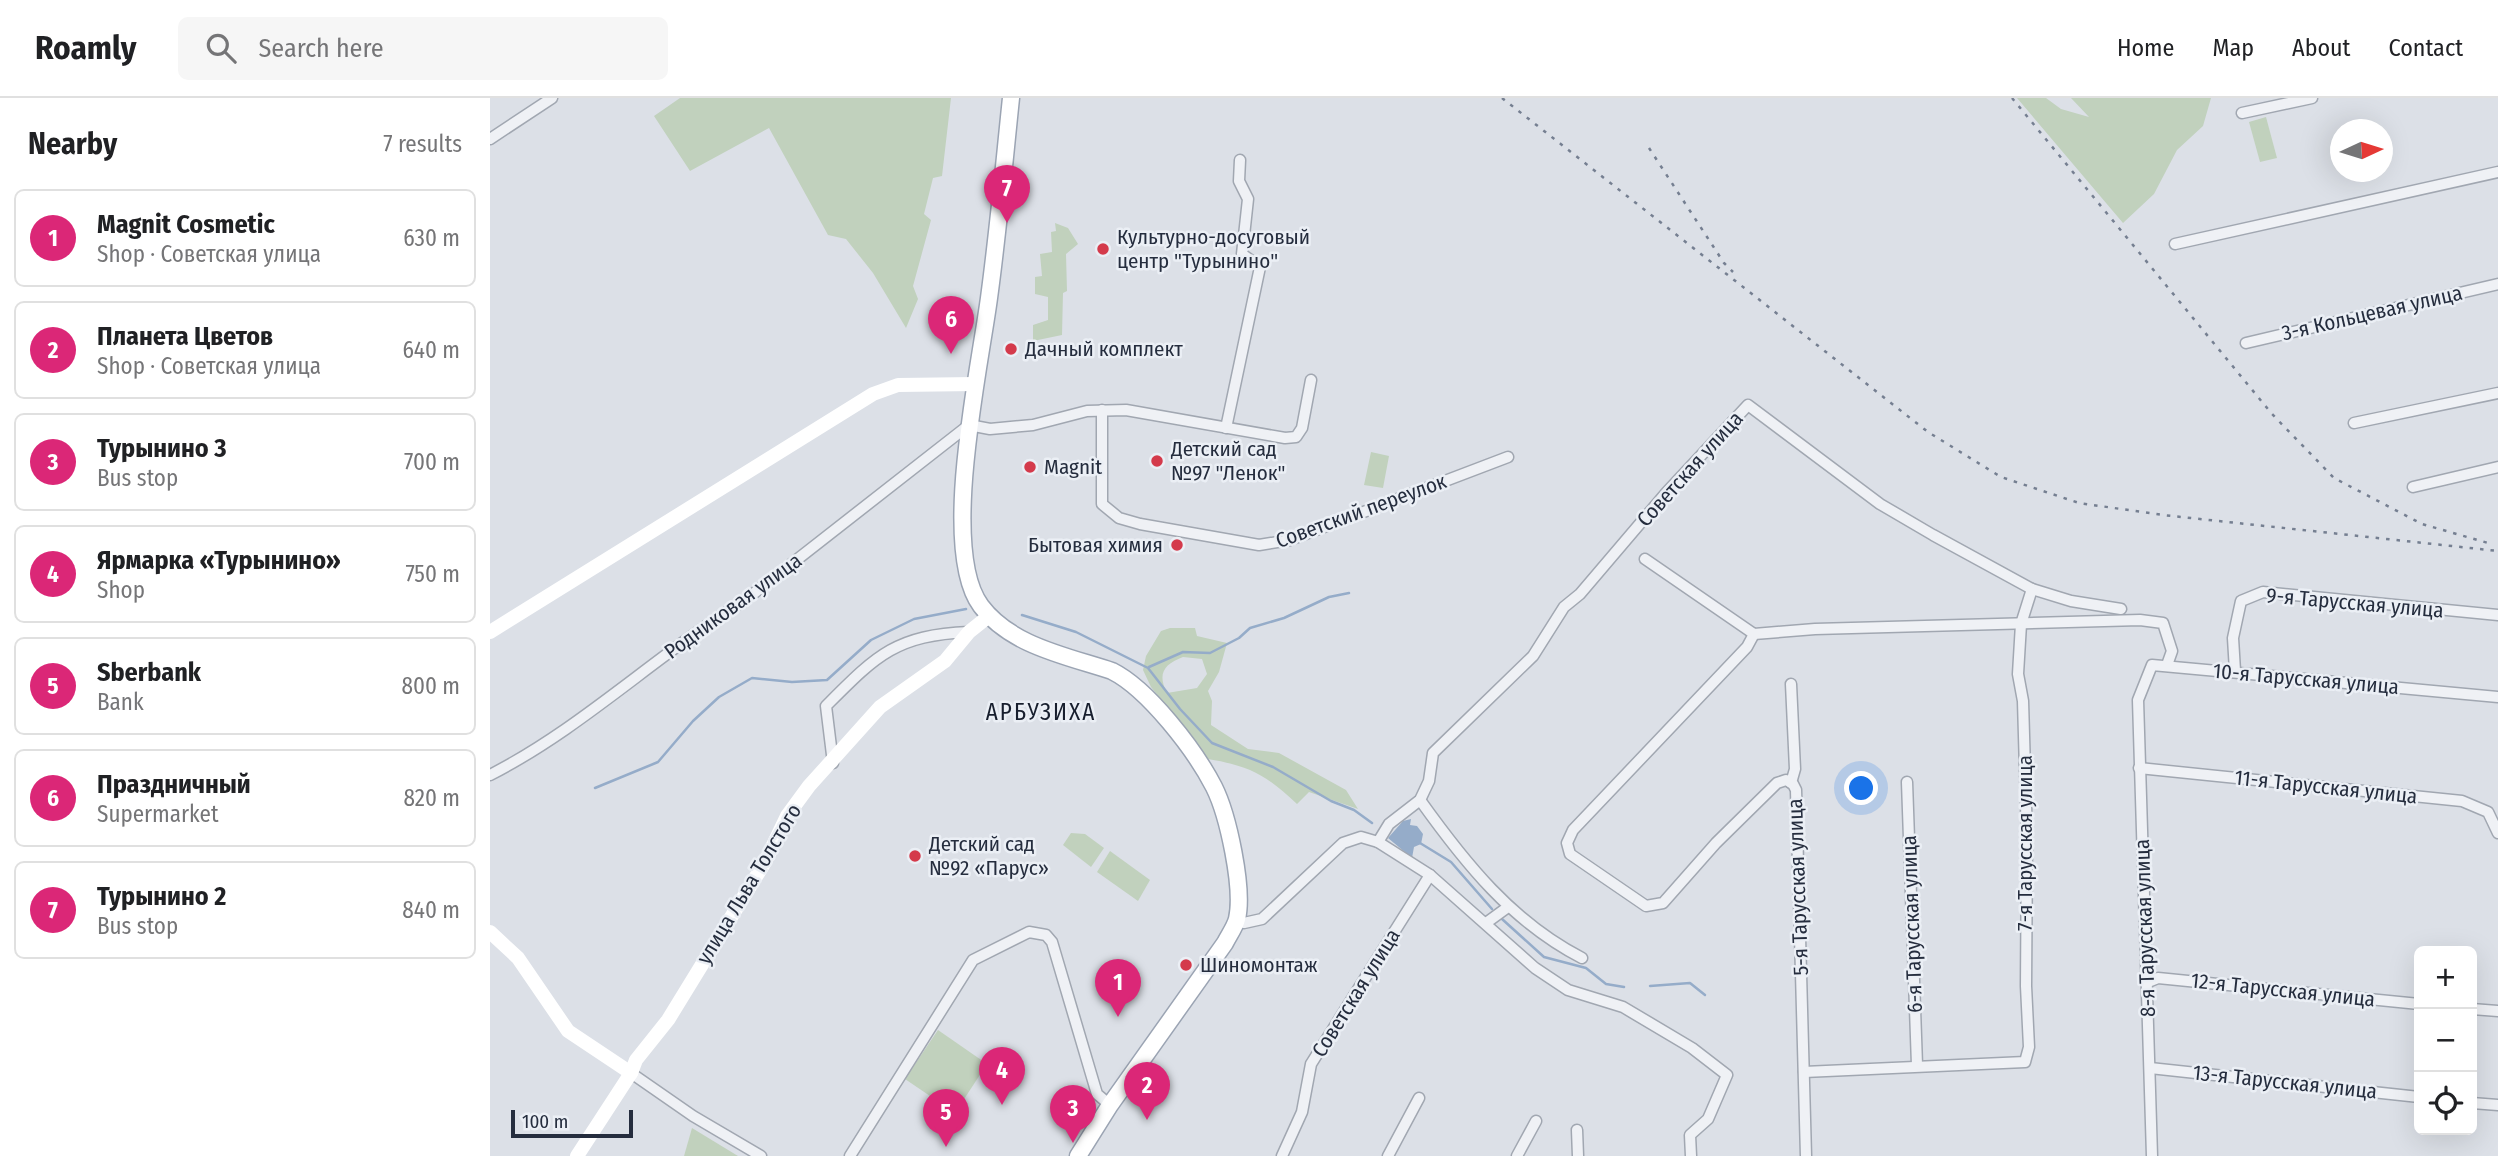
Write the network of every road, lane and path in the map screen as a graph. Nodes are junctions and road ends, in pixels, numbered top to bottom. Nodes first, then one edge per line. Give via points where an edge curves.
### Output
1 (552, 98) edge
2 (1011, 98) edge
3 (2312, 98) edge
4 (2242, 113) dead end
5 (490, 139) edge
6 (1240, 160) dead end
7 (2498, 172) edge
8 (2175, 244) dead end
9 (2498, 284) edge
10 (2246, 343) dead end
11 (1311, 380) dead end
12 (976, 384) junction
13 (2498, 393) edge
14 (1102, 410) junction
15 (2354, 423) dead end
16 (969, 425) junction
17 (1226, 428) junction
18 (1508, 457) dead end
19 (2498, 467) edge
20 (2413, 486) dead end
21 (1644, 559) dead end
22 (2032, 589) junction
23 (2122, 609) dead end
24 (2498, 615) edge
25 (989, 617) junction
26 (2021, 624) junction
27 (490, 632) edge
28 (969, 632) junction
29 (1754, 634) junction
30 (2167, 665) junction
31 (2235, 671) junction
32 (1791, 684) dead end
33 (2498, 697) edge
34 (833, 763) junction
35 (2139, 768) junction
36 (490, 775) edge
37 (1907, 782) dead end
38 (1791, 783) junction
39 (1420, 800) junction
40 (2498, 833) edge
41 (1378, 842) junction
42 (1430, 874) junction
43 (1508, 907) junction
44 (1237, 920) junction
45 (1486, 923) junction
46 (490, 932) edge
47 (1583, 958) dead end
48 (2148, 982) junction
49 (2414, 1004) edge
50 (2477, 1009) edge
51 (2498, 1011) edge
52 (1917, 1065) junction
53 (2150, 1068) junction
54 (1804, 1072) junction
55 (631, 1073) junction
56 (2414, 1096) edge
57 (1419, 1098) dead end
58 (2477, 1103) edge
59 (1110, 1105) junction
60 (2498, 1105) edge
61 (1536, 1121) dead end
62 (1577, 1130) dead end
63 (577, 1156) edge
64 (761, 1156) edge
65 (850, 1156) edge
66 (1078, 1156) edge
67 (1282, 1156) edge
68 (1388, 1156) edge
69 (1517, 1156) edge
70 (1578, 1156) edge
71 (1691, 1156) edge
72 (1806, 1156) edge
73 (2152, 1156) edge

1 - 5 street
2 - 12 main road
3 - 4 street
6 - 17 street via 1239,181 1248,199 1242,254 1260,267
7 - 8 street
9 - 10 street, 3-я Кольцевая улица
11 - 17 street via 1302,428 1296,437
12 - 16 main road
12 - 27 street via 898,385 873,394
13 - 15 street
14 - 16 street via 1021,426 990,429
14 - 17 street
14 - 18 street, Советский переулок via 1102,504 1108,510 1140,524 1259,545 1290,540
16 - 25 main road via 964,466 967,570 975,596
16 - 36 street, Родниковая улица via 744,601 545,746
19 - 20 street
21 - 29 street
22 - 23 street, Советская улица
22 - 26 street, 7-я Тарусская улица
22 - 39 street, Советская улица via 1880,504 1748,405 1564,607 1533,656 1433,752 1429,781
24 - 31 street, 9-я Тарусская улица via 2263,592 2241,601 2233,638
25 - 28 street, улица Льва Толстого
25 - 44 main road via 1017,637 1128,679 1173,729 1201,766 1218,799 1239,895
26 - 29 street
26 - 30 street via 2140,620 2163,624 2172,651
26 - 52 street, 7-я Тарусская улица via 2018,674 2023,701 2029,1047 2025,1062
28 - 34 street, улица Льва Толстого via 945,661 880,707
28 - 34 street via 931,633 901,643 864,669 826,706
29 - 38 street, 5-я Тарусская улица via 1747,647 1573,831 1567,843 1570,854 1646,905 1655,906 1663,903 1777,783
30 - 31 street, 10-я Тарусская улица
30 - 35 street, 8-я Тарусская улица via 2152,665 2138,700
31 - 33 street, 10-я Тарусская улица
32 - 38 street via 1795,769
34 - 55 street, улица Льва Толстого via 787,816 765,862
35 - 40 street, 11-я Тарусская улица via 2462,801 2488,812
35 - 48 street, 8-я Тарусская улица
37 - 52 street, 6-я Тарусская улица
38 - 54 street, 5-я Тарусская улица via 1796,790
39 - 41 street via 1389,824
39 - 43 street via 1451,844
41 - 42 street
41 - 44 street via 1361,837 1343,844 1262,919
42 - 45 street
42 - 67 street, Советская улица via 1311,1064 1302,1112
43 - 45 street
43 - 47 street via 1548,940
44 - 59 main road
45 - 71 street via 1535,968 1568,990 1623,1007 1727,1075 1708,1119 1690,1135
46 - 55 street via 518,958 568,1031
48 - 49 street, 12-я Тарусская улица via 2158,978
48 - 53 street, 8-я Тарусская улица
50 - 51 street
52 - 54 street
53 - 56 street, 13-я Тарусская улица
53 - 73 street, 8-я Тарусская улица
54 - 72 street, 5-я Тарусская улица
55 - 63 street, улица Льва Толстого
55 - 64 street
57 - 68 street
58 - 60 street
59 - 65 street via 1097,1094 1052,942 1046,935 1029,932 973,960
59 - 66 main road
61 - 69 street
62 - 70 street

